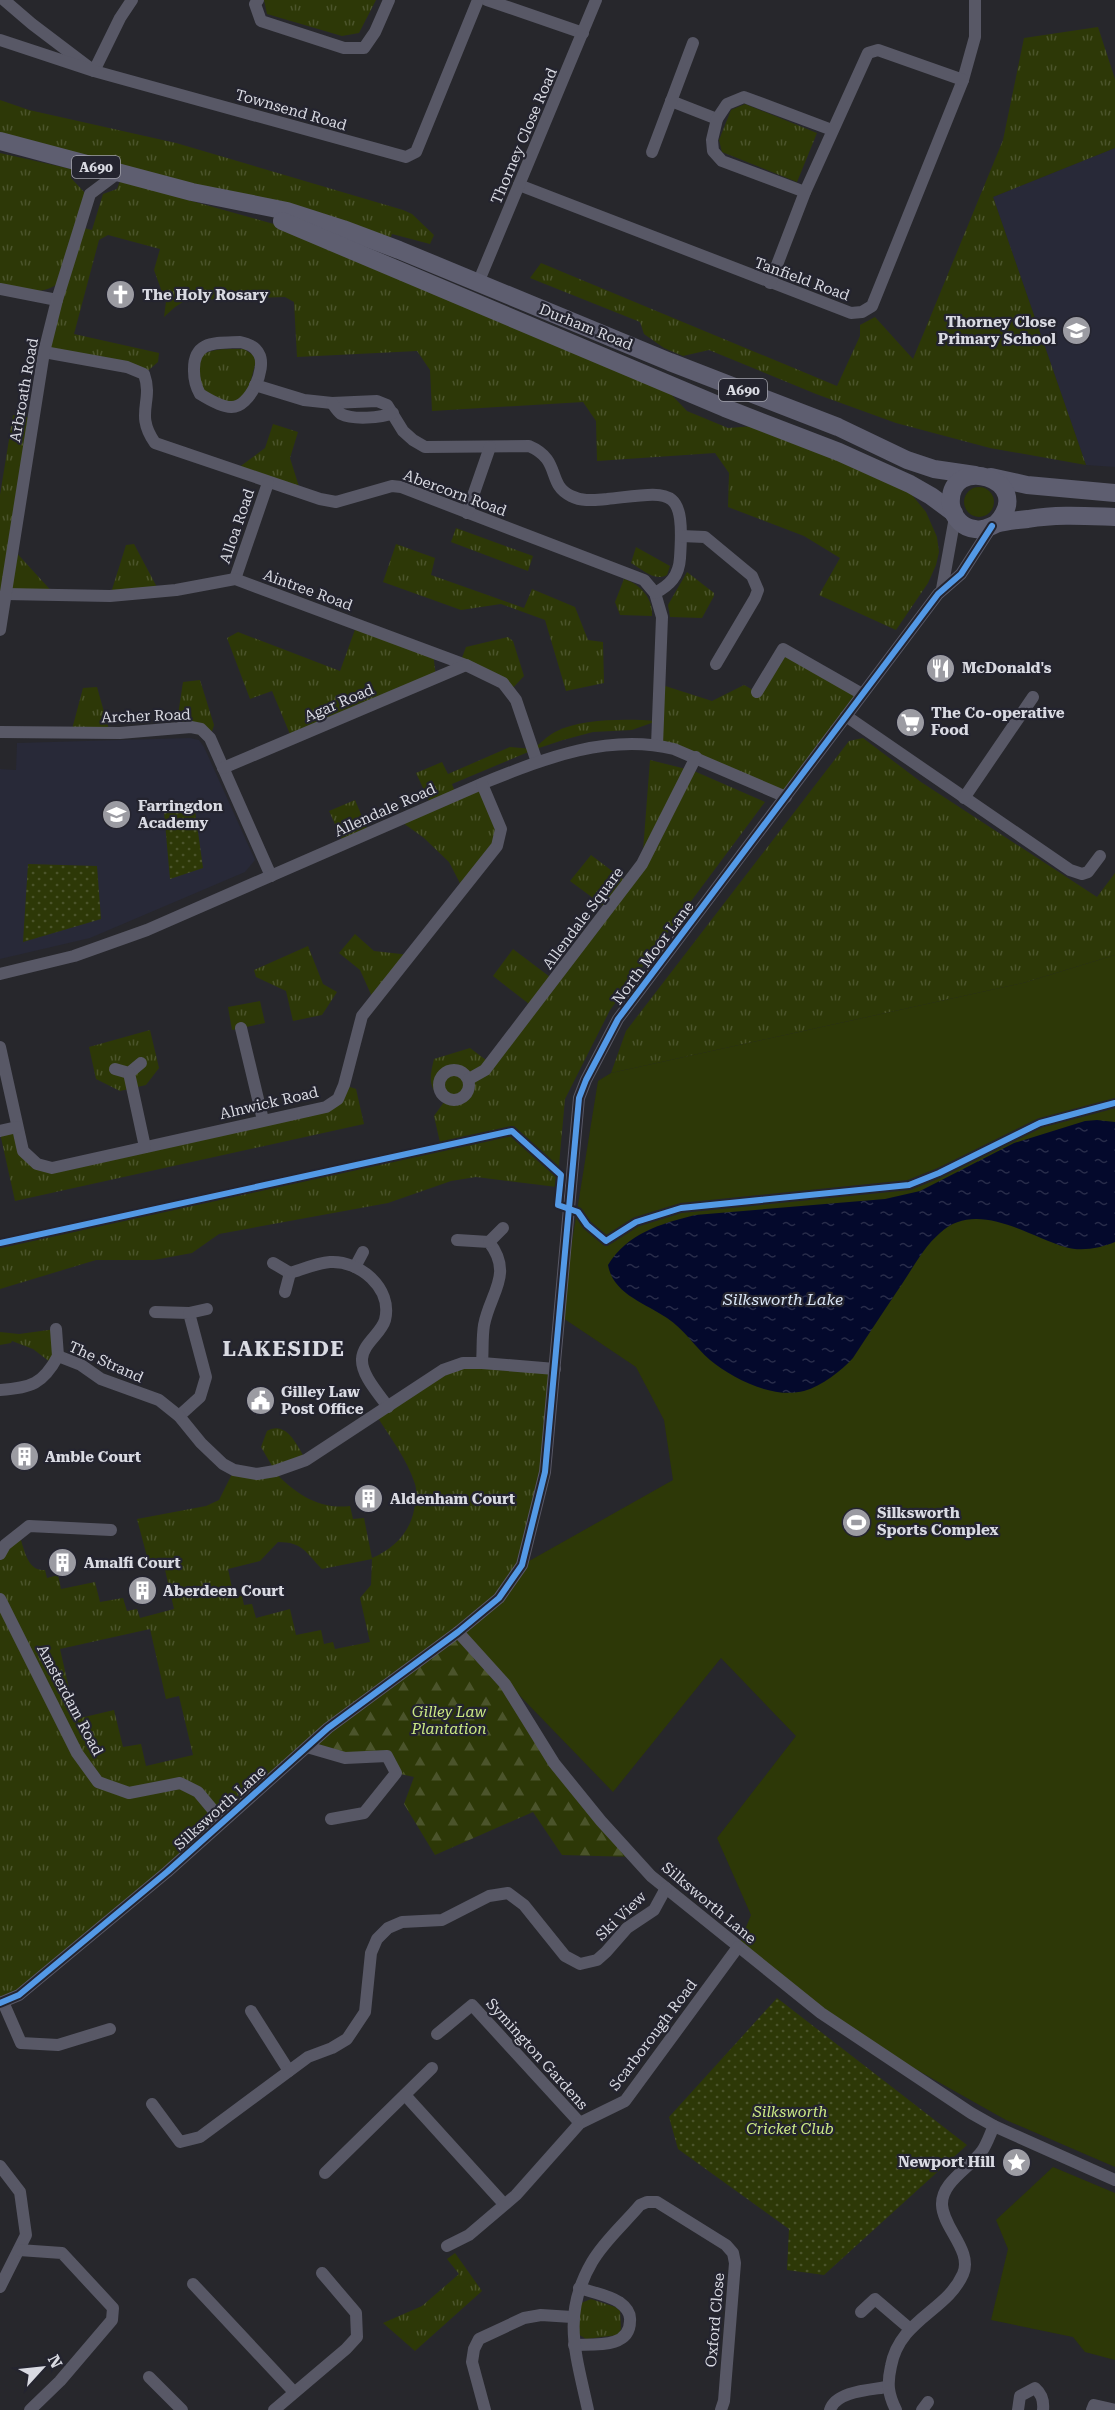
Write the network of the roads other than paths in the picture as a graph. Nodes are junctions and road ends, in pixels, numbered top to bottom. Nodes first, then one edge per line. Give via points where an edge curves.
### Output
1 (4, 0) edge
2 (132, 0) edge
3 (258, 0) edge
4 (389, 0) edge
5 (478, 0) edge
6 (487, 0) edge
7 (596, 0) edge
8 (975, 0) edge
9 (583, 33) junction
10 (0, 40) edge
11 (693, 43) dead end
12 (94, 70) junction
13 (963, 80) junction
14 (671, 101) junction
15 (717, 118) junction
16 (832, 130) junction
17 (0, 141) edge
18 (652, 152) dead end
19 (118, 173) junction
20 (519, 185) junction
21 (192, 192) junction
22 (805, 192) junction
23 (478, 283) junction
24 (770, 283) junction
25 (0, 289) edge
26 (57, 300) junction
27 (44, 352) junction
28 (255, 385) junction
29 (490, 447) junction
30 (982, 476) junction
31 (268, 483) junction
32 (1115, 493) edge
33 (467, 513) junction
34 (954, 515) junction
35 (1115, 518) edge
36 (994, 525) junction
37 (681, 536) junction
38 (235, 579) junction
39 (942, 590) junction
40 (655, 593) junction
41 (6, 594) junction
42 (0, 630) edge
43 (716, 664) dead end
44 (466, 665) junction
45 (757, 692) dead end
46 (862, 694) junction
47 (1033, 697) dead end
48 (846, 716) junction
49 (0, 732) edge
50 (657, 745) junction
51 (696, 757) junction
52 (537, 762) junction
53 (223, 768) junction
54 (482, 784) junction
55 (786, 796) junction
56 (964, 798) junction
57 (1100, 856) dead end
58 (271, 876) junction
59 (0, 974) edge
60 (241, 1028) dead end
61 (0, 1047) edge
62 (141, 1063) dead end
63 (115, 1069) dead end
64 (129, 1073) junction
65 (469, 1079) dead end
66 (263, 1120) junction
67 (17, 1127) junction
68 (0, 1131) edge
69 (145, 1147) junction
70 (503, 1228) dead end
71 (457, 1240) dead end
72 (489, 1242) junction
73 (363, 1252) dead end
74 (273, 1263) dead end
75 (356, 1267) junction
76 (290, 1273) junction
77 (285, 1292) dead end
78 (207, 1309) dead end
79 (155, 1312) dead end
80 (189, 1313) junction
81 (56, 1329) dead end
82 (58, 1356) junction
83 (482, 1363) junction
84 (555, 1369) junction
85 (0, 1390) edge
86 (388, 1407) junction
87 (179, 1416) junction
88 (111, 1530) dead end
89 (0, 1554) edge
90 (0, 1599) edge
91 (458, 1632) junction
92 (307, 1747) junction
93 (331, 1819) dead end
94 (223, 1822) junction
95 (666, 1888) junction
96 (738, 1947) junction
97 (1, 2002) edge
98 (251, 2012) dead end
99 (110, 2029) dead end
100 (438, 2034) dead end
101 (432, 2068) dead end
102 (289, 2070) junction
103 (405, 2095) junction
104 (152, 2104) dead end
105 (579, 2122) junction
106 (994, 2126) junction
107 (0, 2166) edge
108 (325, 2173) dead end
109 (1115, 2180) edge
110 (504, 2204) junction
111 (447, 2246) dead end
112 (19, 2250) junction
113 (322, 2273) dead end
114 (193, 2284) dead end
115 (0, 2287) edge
116 (579, 2288) junction
117 (861, 2312) dead end
118 (572, 2317) junction
119 (909, 2328) junction
120 (573, 2345) junction
121 (149, 2377) dead end
122 (887, 2386) junction
123 (294, 2392) junction
124 (30, 2410) edge
125 (182, 2410) edge
126 (274, 2410) edge
127 (485, 2410) edge
128 (588, 2410) edge
129 (721, 2410) edge
130 (830, 2410) edge
131 (896, 2410) edge
132 (1018, 2410) edge
133 (1043, 2410) edge
134 (1092, 2410) edge
135 (1115, 2410) edge

1 - 12 street
2 - 12 street
3 - 4 street via 255,4 261,21 344,48 364,48
5 - 12 street, Townsend Road via 416,152 406,157
6 - 9 street
7 - 9 street, Thorney Close Road
8 - 13 street, Tanfield Road via 975,37
9 - 20 street, Thorney Close Road
10 - 12 street, Townsend Road
11 - 14 street
13 - 16 street via 878,50 868,53
13 - 24 street, Tanfield Road via 872,306 851,313
14 - 15 street
14 - 18 street
15 - 16 street via 727,104 744,97
15 - 22 street via 713,150 722,161
16 - 22 street
17 - 19 highway, Durham Road / A690
19 - 21 highway, Durham Road / A690
19 - 26 street, Arbroath Road via 90,194
20 - 23 street, Thorney Close Road
20 - 24 street, Tanfield Road
21 - 23 highway, Durham Road / A690 via 332,225
21 - 34 highway, Durham Road / A690 via 328,239 715,404 838,452 910,484
22 - 24 street
23 - 30 highway, Durham Road / A690 via 838,427 907,460 934,469
25 - 26 street
26 - 27 street, Arbroath Road
27 - 31 street, Abercorn Road via 138,369 148,384 144,417 155,443
27 - 41 street, Arbroath Road
28 - 28 street via 262,365 259,353 251,345 212,343 196,354 194,377 205,397 231,408 246,401
28 - 29 street via 304,400 377,401 387,405 403,431 425,447
29 - 33 street
29 - 37 street via 530,446 539,450 551,463 560,487 578,499 659,493 671,498 677,507
30 - 32 highway, Durham Road / A690 via 1027,485
30 - 34 highway via 967,477 955,488
30 - 36 highway via 1002,487 1006,502 1005,511
31 - 33 street, Abercorn Road via 336,502 401,487
31 - 38 street, Alloa Road
33 - 40 street, Abercorn Road via 626,571 644,580
34 - 36 highway, Durham Road via 972,529
34 - 39 street, North Moor Lane
35 - 36 highway, Durham Road via 1060,515
36 - 39 street, North Moor Lane via 961,574
37 - 40 street via 675,579
37 - 43 street via 705,537 753,576 758,590
38 - 41 street via 110,596
38 - 44 street, Aintree Road
39 - 46 street, North Moor Lane
40 - 50 street via 662,617
41 - 42 street, Arbroath Road
44 - 52 street, Aintree Road via 494,677 511,690
44 - 53 street, Agar Road
45 - 46 street via 783,649
46 - 48 street, North Moor Lane
47 - 56 street
48 - 55 street, North Moor Lane
48 - 56 street
49 - 53 street, Archer Road via 120,733 191,727 201,729 210,738
50 - 51 street, Allendale Road
50 - 52 street, Allendale Road via 595,746
51 - 55 street, Allendale Road
51 - 65 street, Allendale Square via 642,864 490,1064
52 - 54 street, Allendale Road
53 - 58 street, Archer Road
54 - 58 street, Allendale Road
54 - 66 street, Alnwick Road via 501,829 497,846 362,1016 338,1099 326,1107
55 - 84 street, North Moor Lane via 618,1019 586,1080 579,1098
56 - 57 street via 1070,870 1088,872
58 - 59 street, Allendale Road via 147,930 74,956
60 - 66 street
61 - 67 street, Alnwick Road
62 - 64 street
63 - 64 street
64 - 69 street
66 - 69 street, Alnwick Road
67 - 68 street
67 - 69 street, Alnwick Road via 23,1151 37,1164 52,1168
70 - 72 street
71 - 72 street
72 - 83 street via 496,1251 501,1274 484,1326
73 - 75 street
74 - 76 street
75 - 76 street via 328,1262
75 - 86 street via 369,1276 387,1305 384,1324 366,1348 362,1361 364,1371
76 - 77 street
78 - 80 street
79 - 80 street
80 - 87 street via 206,1377 200,1397
81 - 82 street
82 - 85 street, The Strand via 44,1378 32,1386
82 - 87 street, The Strand via 101,1379 159,1400
83 - 84 street
83 - 86 street via 463,1363 443,1370
84 - 91 street, North Moor Lane via 545,1472 522,1564 499,1598
86 - 87 street, The Strand via 306,1461 257,1474 224,1464
88 - 89 street via 29,1526 5,1545
90 - 94 street, Amsterdam Road via 77,1753 98,1782 129,1793 180,1783 198,1792
91 - 92 street, Silksworth Lane
91 - 95 street, Silksworth Lane via 505,1684 554,1763 600,1821
92 - 93 street via 345,1758 387,1756 396,1773 364,1813
92 - 94 street, Silksworth Lane
94 - 97 street, Silksworth Lane via 19,1995
95 - 96 street, Silksworth Lane
95 - 102 street, Ski View via 654,1910 627,1928 597,1960 580,1964 565,1956 524,1905 508,1893 489,1896 442,1920 402,1922 388,1928 374,1946 365,2012 347,2039
96 - 105 street, Scarborough Road via 625,2101
96 - 106 street, Silksworth Lane via 846,2030
97 - 99 street via 21,2043 58,2045
98 - 102 street
100 - 105 street, Symington Gardens via 472,2005
101 - 103 street
102 - 104 street, Ski View via 200,2137 180,2142
103 - 108 street
103 - 110 street
105 - 110 street, Scarborough Road
106 - 109 street, Silksworth Lane
106 - 119 street via 982,2152 944,2195 945,2218 963,2254 964,2271 955,2288
107 - 112 street via 20,2192 26,2235
110 - 111 street, Scarborough Road via 469,2235
112 - 115 street
112 - 124 street via 62,2253 113,2308 112,2320
113 - 123 street via 356,2313 357,2337
114 - 123 street
116 - 118 street
116 - 120 street via 626,2307 631,2323 627,2335 619,2341
116 - 129 street, Oxford Close via 592,2260 640,2205 648,2202 657,2202 726,2245 735,2263
117 - 119 street via 875,2299
118 - 120 street
118 - 127 street via 524,2318 479,2339 472,2362
119 - 122 street via 893,2355
120 - 128 street
121 - 125 street
122 - 130 street via 842,2397
122 - 131 street
123 - 126 street
132 - 133 street via 1020,2396 1035,2388 1044,2403
134 - 135 street via 1094,2405

